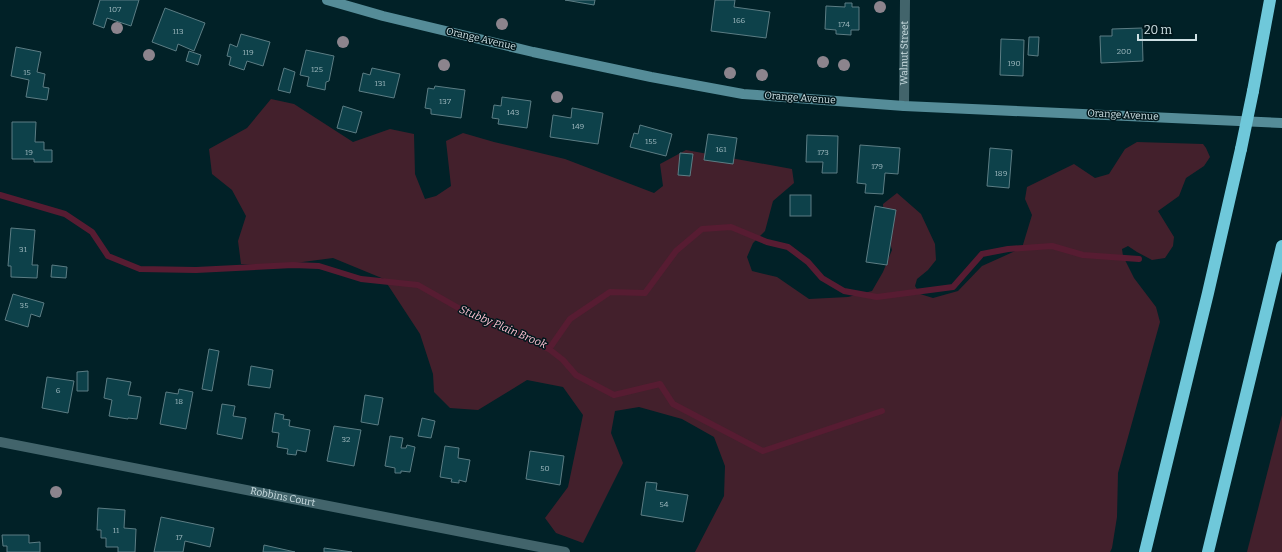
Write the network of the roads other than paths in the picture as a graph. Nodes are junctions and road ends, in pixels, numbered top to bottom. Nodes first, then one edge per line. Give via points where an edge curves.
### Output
1 (327, 0) edge
2 (905, 0) edge
3 (1270, 0) edge
4 (904, 106) junction
5 (1282, 123) edge
6 (1282, 246) edge
7 (0, 442) edge
8 (565, 552) edge
9 (1145, 552) edge
10 (1208, 552) edge

1 - 4 main road, Orange Avenue via 526,50 743,94
2 - 4 street, Walnut Street
3 - 9 highway, bridge via 1241,149
4 - 5 main road, Orange Avenue
6 - 10 highway
7 - 8 street, Robbins Court

